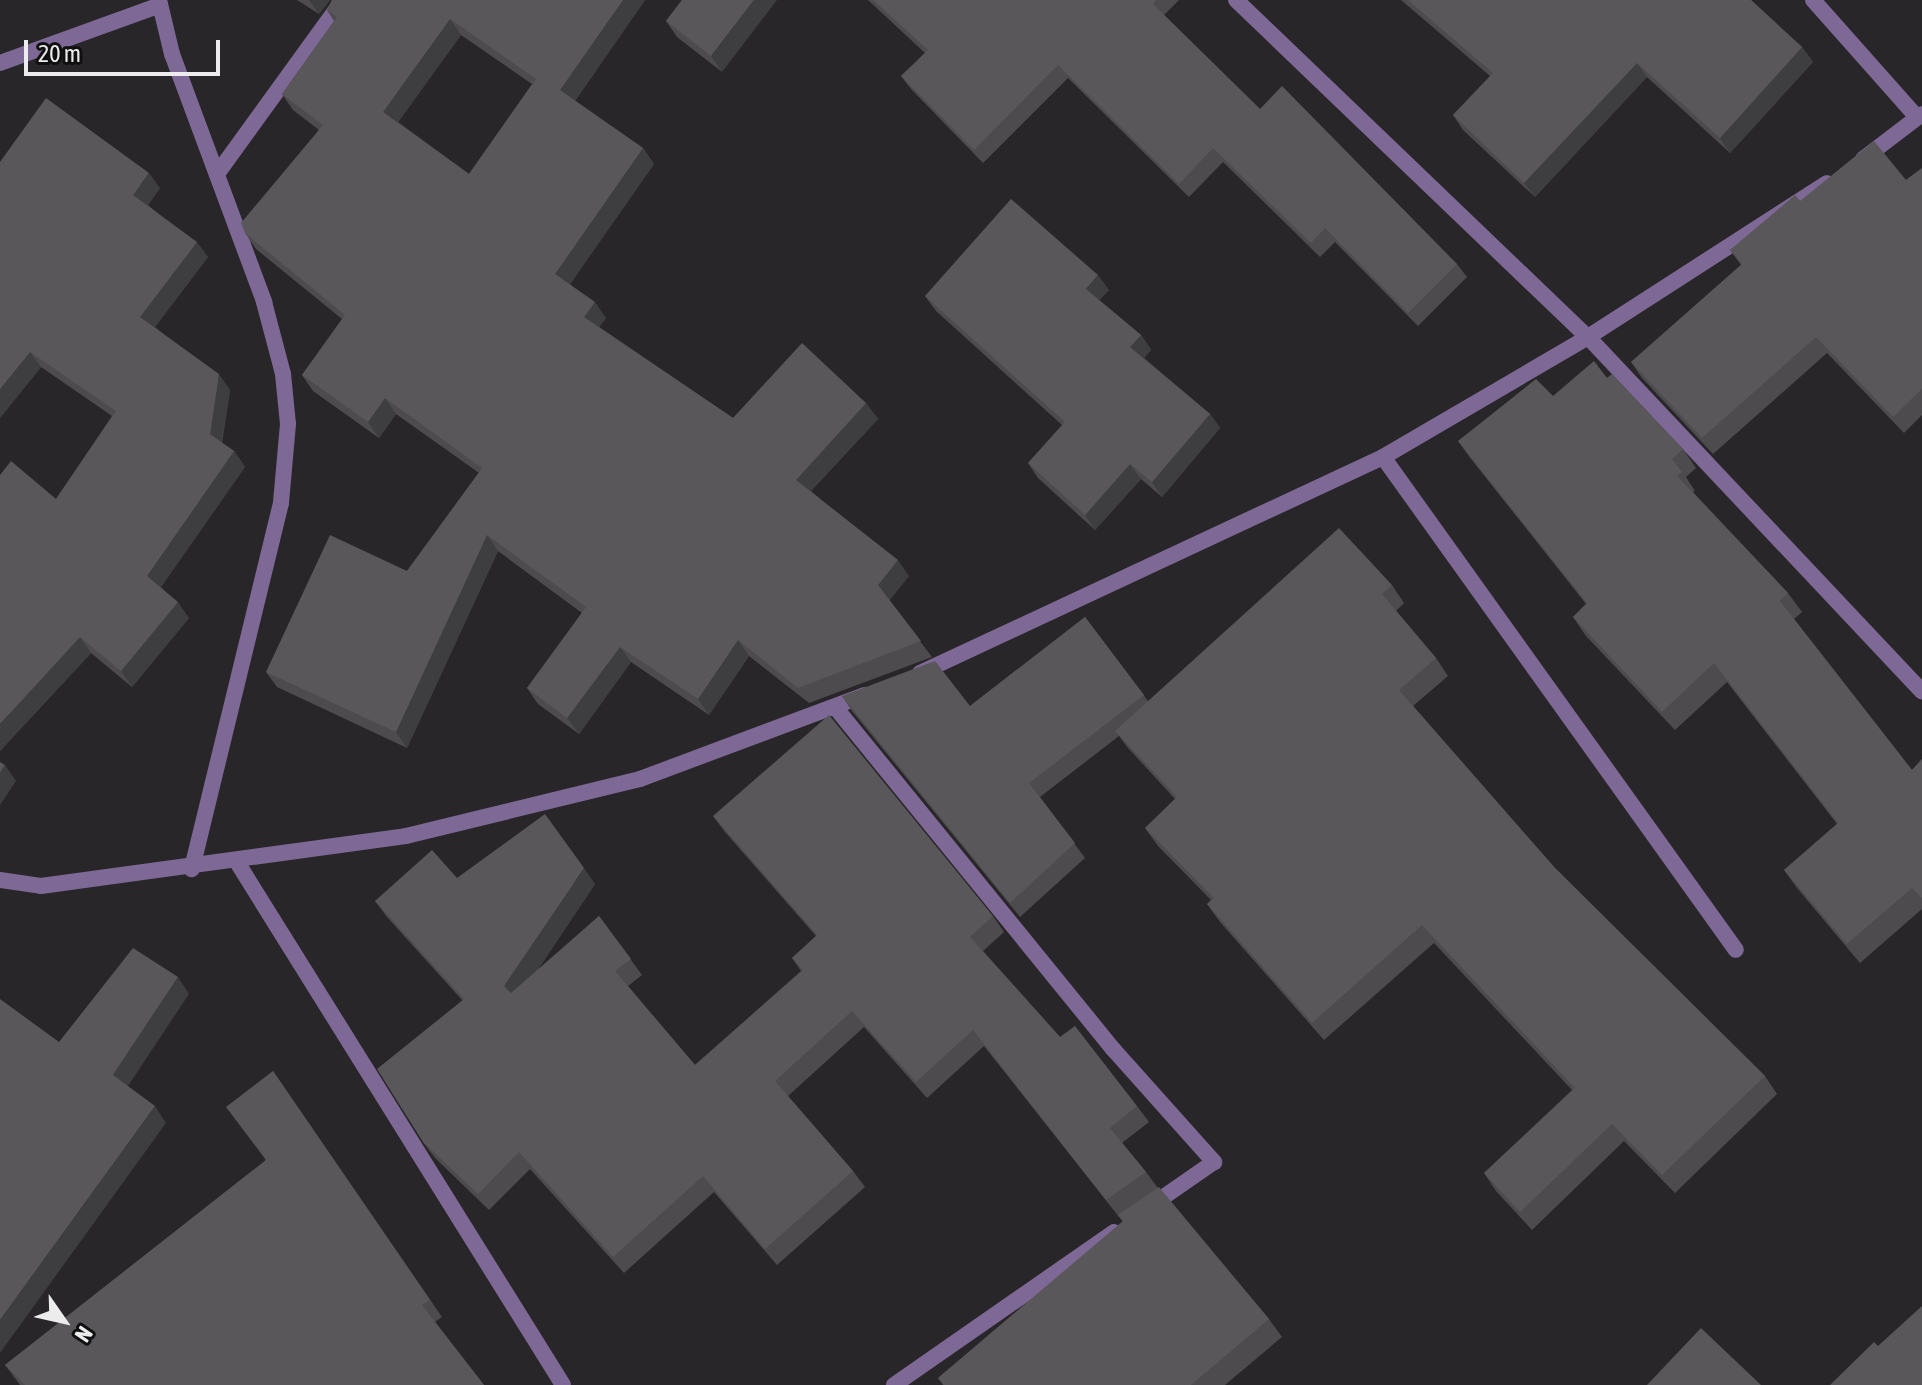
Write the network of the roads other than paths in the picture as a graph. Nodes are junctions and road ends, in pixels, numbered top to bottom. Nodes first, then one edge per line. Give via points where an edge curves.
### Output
1 (343, 0) edge
2 (1236, 0) edge
3 (1813, 0) edge
4 (160, 2) edge
5 (0, 63) edge
6 (1920, 115) edge
7 (217, 174) junction
8 (1588, 337) junction
9 (1383, 457) junction
10 (904, 680) edge
11 (876, 691) edge
12 (1922, 692) edge
13 (835, 707) junction
14 (237, 862) junction
15 (192, 869) junction
16 (0, 880) edge
17 (1736, 950) dead end
18 (563, 1385) edge
19 (894, 1385) edge

1 - 7 street
2 - 8 street
3 - 6 street
4 - 5 street
4 - 7 street via 172,54
6 - 8 street via 1859,162
7 - 15 street via 264,302 283,374 288,424 281,503
8 - 9 street
8 - 12 street
9 - 10 street
9 - 17 street
11 - 13 street
13 - 14 street via 640,779 406,836
13 - 19 street via 1113,1049 1214,1162
14 - 15 street
14 - 18 street
15 - 16 street via 41,886

